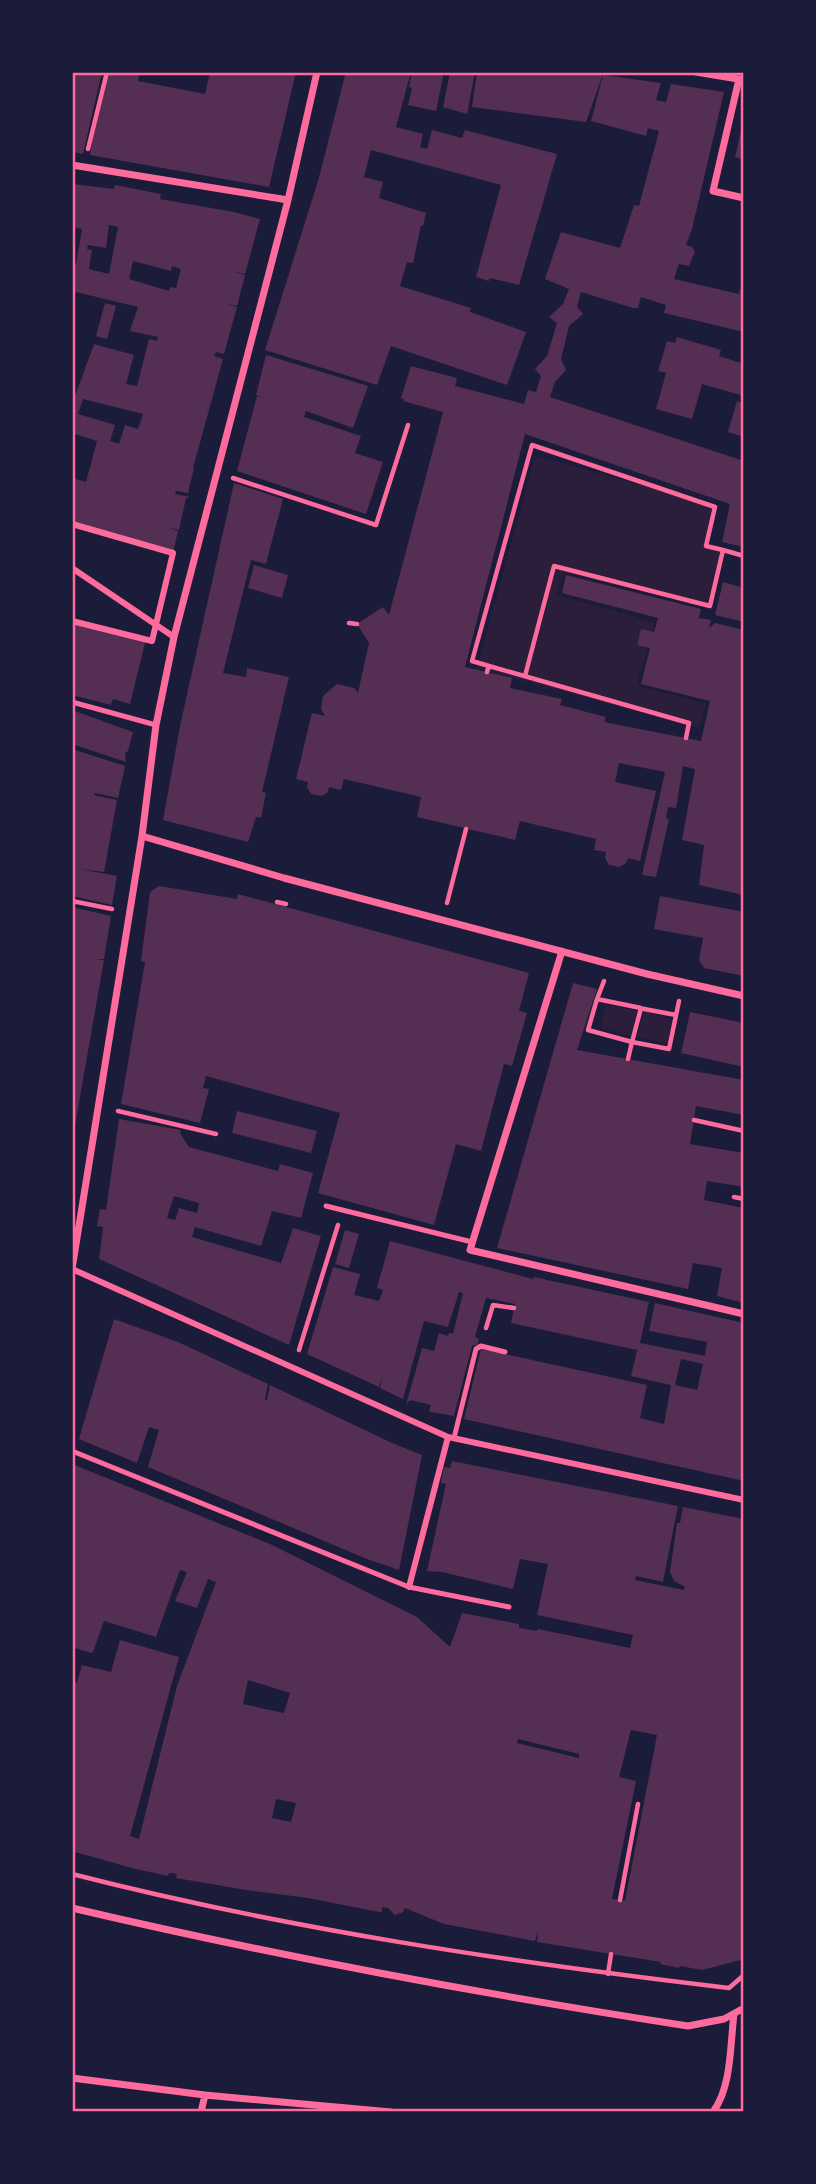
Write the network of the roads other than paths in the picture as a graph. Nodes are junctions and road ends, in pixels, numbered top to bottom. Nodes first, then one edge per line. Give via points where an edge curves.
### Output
1 (317, 72) edge
2 (696, 72) edge
3 (742, 79) edge
4 (72, 165) edge
5 (744, 198) edge
6 (288, 200) junction
7 (72, 524) edge
8 (72, 568) edge
9 (72, 621) edge
10 (156, 626) junction
11 (174, 638) junction
12 (72, 702) edge
13 (156, 726) junction
14 (142, 835) junction
15 (562, 951) junction
16 (744, 996) edge
17 (326, 1206) dead end
18 (472, 1242) junction
19 (72, 1269) edge
20 (744, 1314) edge
21 (505, 1352) dead end
22 (451, 1438) junction
23 (72, 1451) edge
24 (744, 1500) edge
25 (409, 1587) junction
26 (509, 1606) dead end
27 (72, 1908) edge
28 (744, 2008) edge
29 (734, 2014) junction
30 (72, 2078) edge
31 (205, 2095) junction
32 (201, 2112) edge
33 (391, 2112) edge
34 (713, 2112) edge

1 - 6 street
2 - 3 street
3 - 5 street via 713,191
4 - 6 street
6 - 11 street
7 - 10 street via 173,553
8 - 10 street
9 - 10 street via 152,641
10 - 11 street
11 - 13 street
12 - 13 lane
13 - 14 street
14 - 15 street via 284,878
14 - 19 street
15 - 16 street
15 - 18 street
17 - 18 lane
18 - 20 street via 470,1250
19 - 22 street
21 - 22 lane via 476,1349
22 - 24 street
22 - 25 street
23 - 25 lane
25 - 26 lane
27 - 29 street via 301,1959 571,2008 688,2026
28 - 29 street
29 - 34 street via 725,2088
30 - 31 street
31 - 32 street
31 - 33 street

